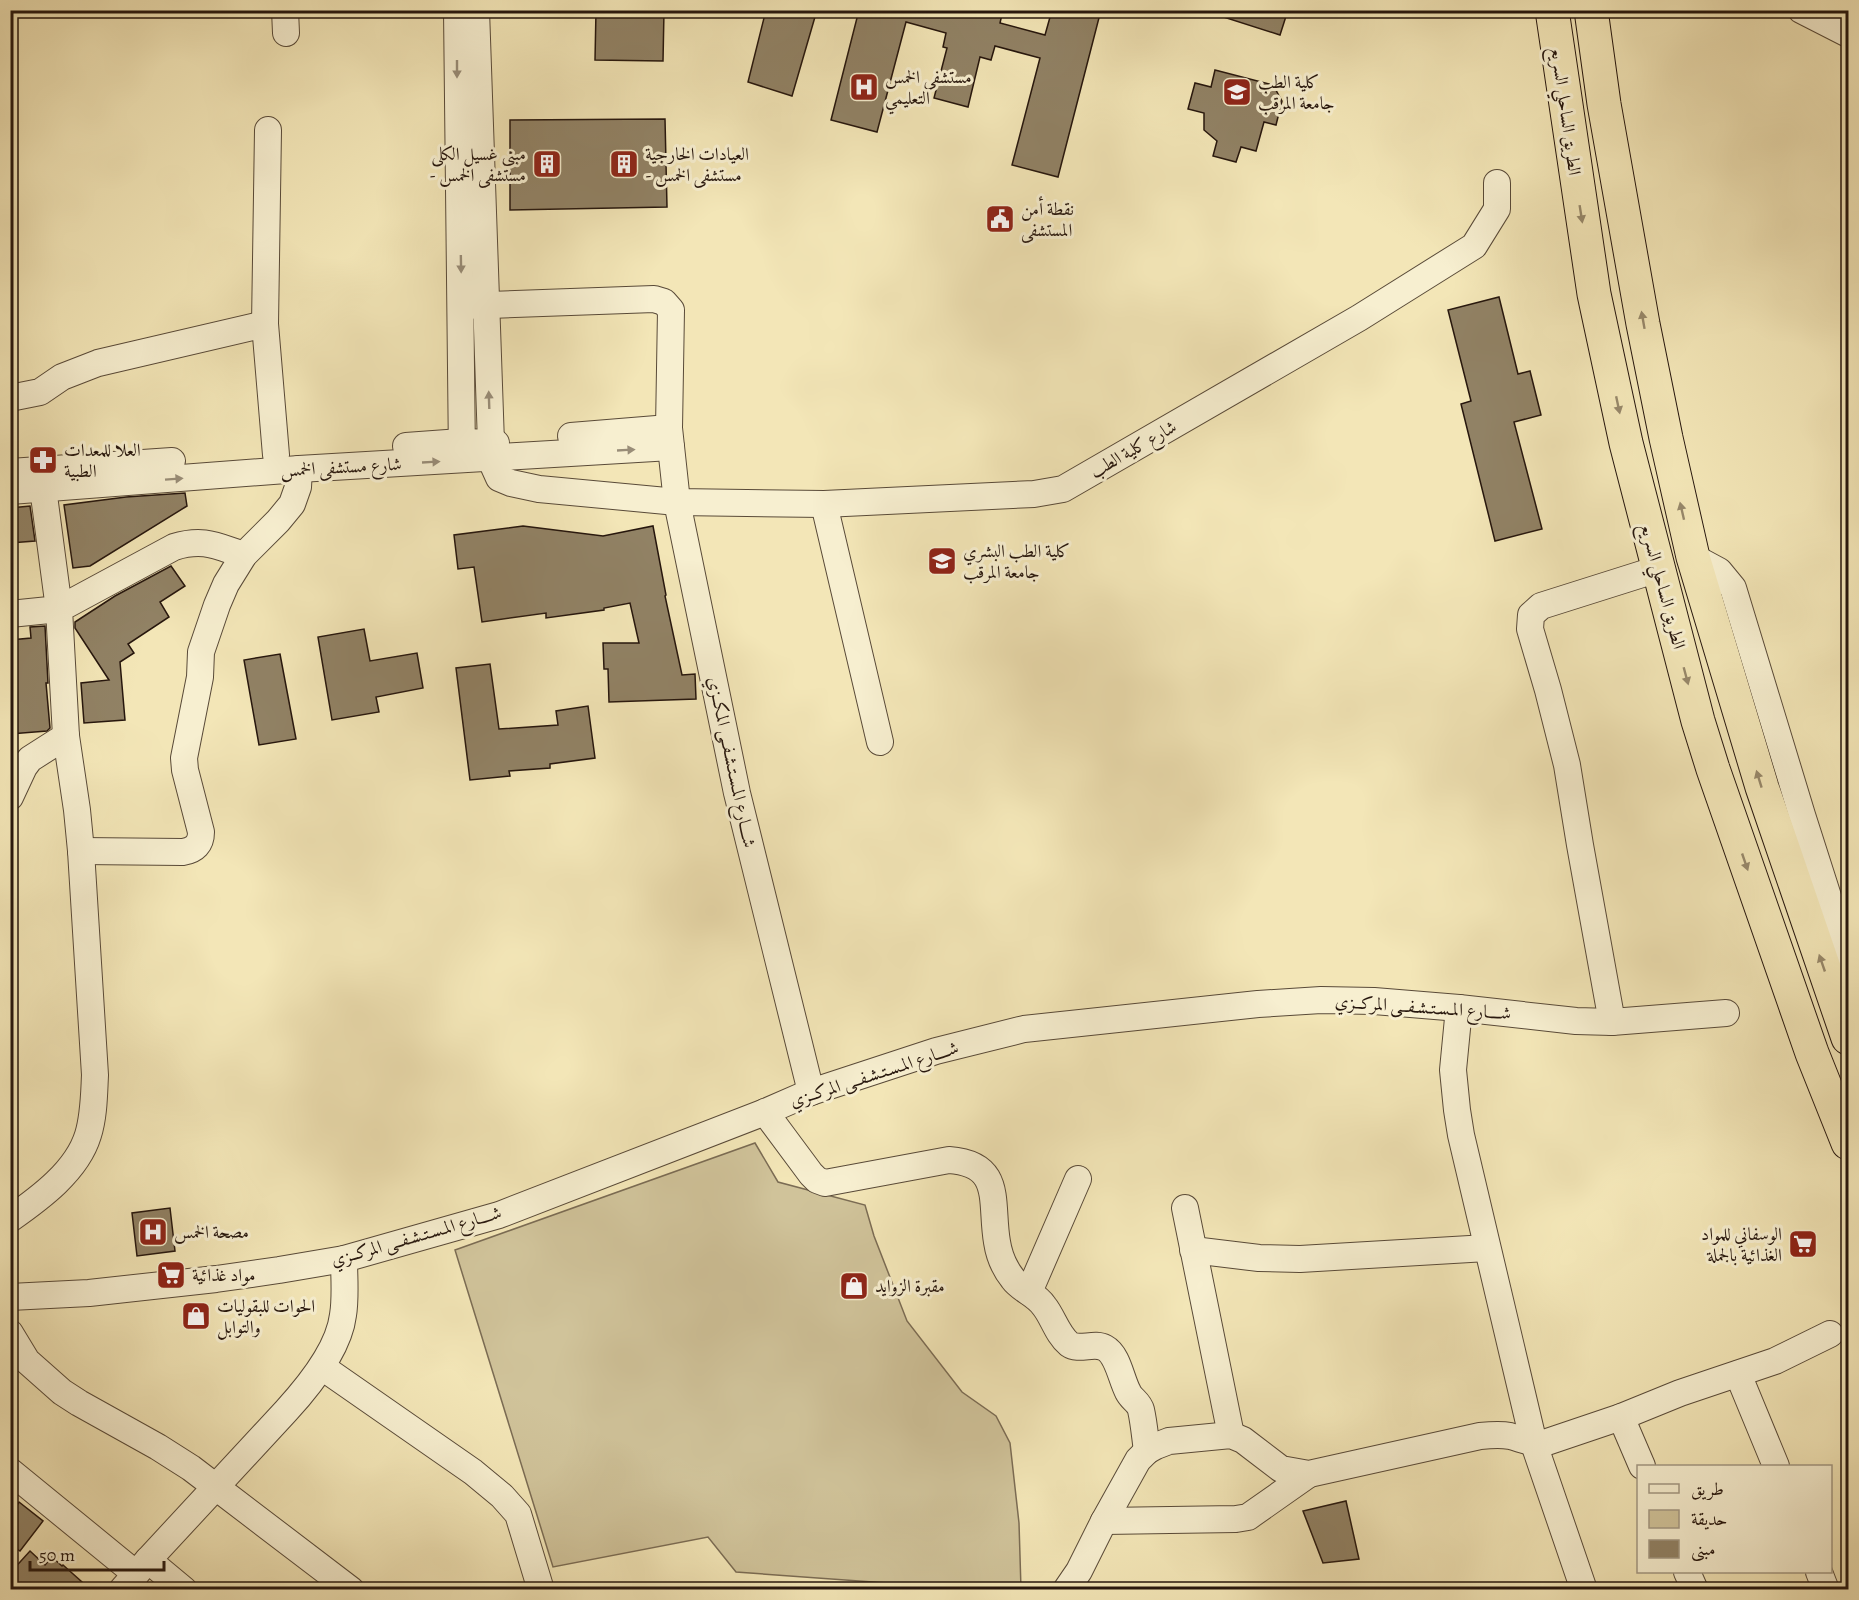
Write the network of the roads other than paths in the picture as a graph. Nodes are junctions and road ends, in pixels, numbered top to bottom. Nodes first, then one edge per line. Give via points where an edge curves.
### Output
1 (457, 10) edge
2 (476, 10) edge
3 (1552, 10) edge
4 (1591, 10) edge
5 (1801, 10) edge
6 (1848, 34) edge
7 (268, 130) dead end
8 (1497, 183) dead end
9 (474, 306) junction
10 (265, 324) junction
11 (10, 398) edge
12 (670, 438) junction
13 (461, 451) junction
14 (490, 451) junction
15 (276, 455) junction
16 (299, 469) junction
17 (10, 472) edge
18 (43, 489) junction
19 (10, 491) edge
20 (677, 502) junction
21 (825, 504) junction
22 (244, 555) junction
23 (1693, 556) junction
24 (1658, 569) junction
25 (59, 609) junction
26 (10, 614) edge
27 (66, 736) junction
28 (880, 742) dead end
29 (10, 797) edge
30 (81, 851) junction
31 (1841, 917) edge
32 (1848, 959) edge
33 (1459, 1008) junction
34 (1726, 1013) dead end
35 (1612, 1022) junction
36 (1848, 1038) edge
37 (811, 1092) junction
38 (765, 1112) junction
39 (1848, 1143) edge
40 (1078, 1179) dead end
41 (1185, 1208) dead end
42 (10, 1219) edge
43 (1487, 1248) junction
44 (1193, 1250) junction
45 (344, 1258) junction
46 (1029, 1292) junction
47 (10, 1297) edge
48 (10, 1333) edge
49 (1830, 1334) dead end
50 (322, 1367) junction
51 (1738, 1374) junction
52 (1621, 1417) junction
53 (1230, 1435) junction
54 (1534, 1444) junction
55 (1147, 1451) junction
56 (1641, 1465) edge
57 (1775, 1465) edge
58 (10, 1471) edge
59 (1310, 1474) junction
60 (217, 1487) junction
61 (1104, 1521) junction
62 (1687, 1573) edge
63 (1819, 1573) edge
64 (136, 1574) edge
65 (184, 1590) edge
66 (351, 1590) edge
67 (541, 1590) edge
68 (1066, 1590) edge
69 (1584, 1590) edge
70 (1695, 1590) edge
71 (1826, 1590) edge

1 -> 9 street via 457,101
2 - 9 street
3 -> 24 highway, الطريق الساحلي السريع via 1594,294
23 -> 4 highway, الطريق الساحلي السريع via 1643,324
5 - 6 street
7 - 10 street
8 - 21 street, شارع كلية الطب via 1497,209 1474,246 1359,318 1063,489 1035,494
9 - 12 street, شــــارع المـسـتـشـفــى المكــزي via 654,299 664,302 672,315
9 - 13 street
14 -> 9 street
10 - 11 street via 98,363 62,377 40,392
10 - 15 street
12 - 14 street, شارع مستشفى الخمس
12 - 20 street, شــــارع المـسـتـشـفــى المكــزي
13 - 14 street, شارع مستشفى الخمس
13 - 15 street, شارع مستشفى الخمس
16 -> 13 street, شارع مستشفى الخمس
14 - 20 street, شارع كلية الطب via 499,478 510,483
15 - 17 street, شارع مستشفى الخمس
18 -> 16 street, شارع مستشفى الخمس
16 - 22 street via 292,504
18 - 19 street, شارع مستشفى الخمس
18 - 25 street
20 - 21 street, شارع كلية الطب
20 - 37 street, شــــارع المـسـتـشـفــى المكــزي via 737,793
21 - 28 street
22 - 25 street via 209,543 187,543
22 - 30 street via 226,584 201,652 184,758 201,832 198,846 183,852
23 - 31 street via 1719,572 1733,588
36 -> 23 highway, الطريق الساحلي السريع via 1762,787
24 - 35 street via 1541,606 1531,615 1530,629 1567,765
24 -> 39 highway, الطريق الساحلي السريع via 1713,769 1812,1053
25 - 26 street
25 - 27 street
27 - 29 street via 30,759
27 - 30 street
30 - 42 street via 95,1075 88,1136 64,1174
31 - 32 street
33 - 35 street, شــــارع المـسـتـشـفــى المركــزي
33 - 37 street, شــــارع المـسـتـشـفــى المركــزي via 1321,1000 1024,1029 936,1051
33 - 43 street via 1453,1070 1456,1110
34 - 35 street, شــــارع المـسـتـشـفــى المركــزي
37 - 38 street, شــــارع المـسـتـشـفــى المركــزي
38 - 45 street, شــــارع المـسـتـشـفــى المركــزي via 499,1215
38 - 46 street via 811,1174 825,1183 949,1160 979,1168 988,1178 994,1195 997,1241 1008,1273
40 - 46 street
41 - 44 street
43 - 44 street via 1300,1258 1259,1258
43 - 54 street
44 - 53 street
45 - 47 street, شــــارع المـسـتـشـفــى المركــزي via 216,1280
45 - 50 street via 343,1316
46 - 55 street via 1045,1307 1070,1345 1101,1346 1112,1353 1128,1392 1141,1409
48 - 60 street via 27,1361 62,1392 158,1447
49 - 51 street
50 - 60 street
50 - 67 street via 502,1496 518,1514
51 - 52 street
51 - 57 street
52 - 54 street
52 - 56 street
53 - 55 street via 1169,1441
53 - 59 street via 1243,1440 1281,1469
54 - 59 street via 1494,1434
54 - 69 street
55 - 61 street
58 - 64 street
59 - 61 street via 1258,1510 1236,1520
60 - 64 street
60 - 66 street
61 - 68 street
62 - 70 street
63 - 71 street
64 - 65 street

